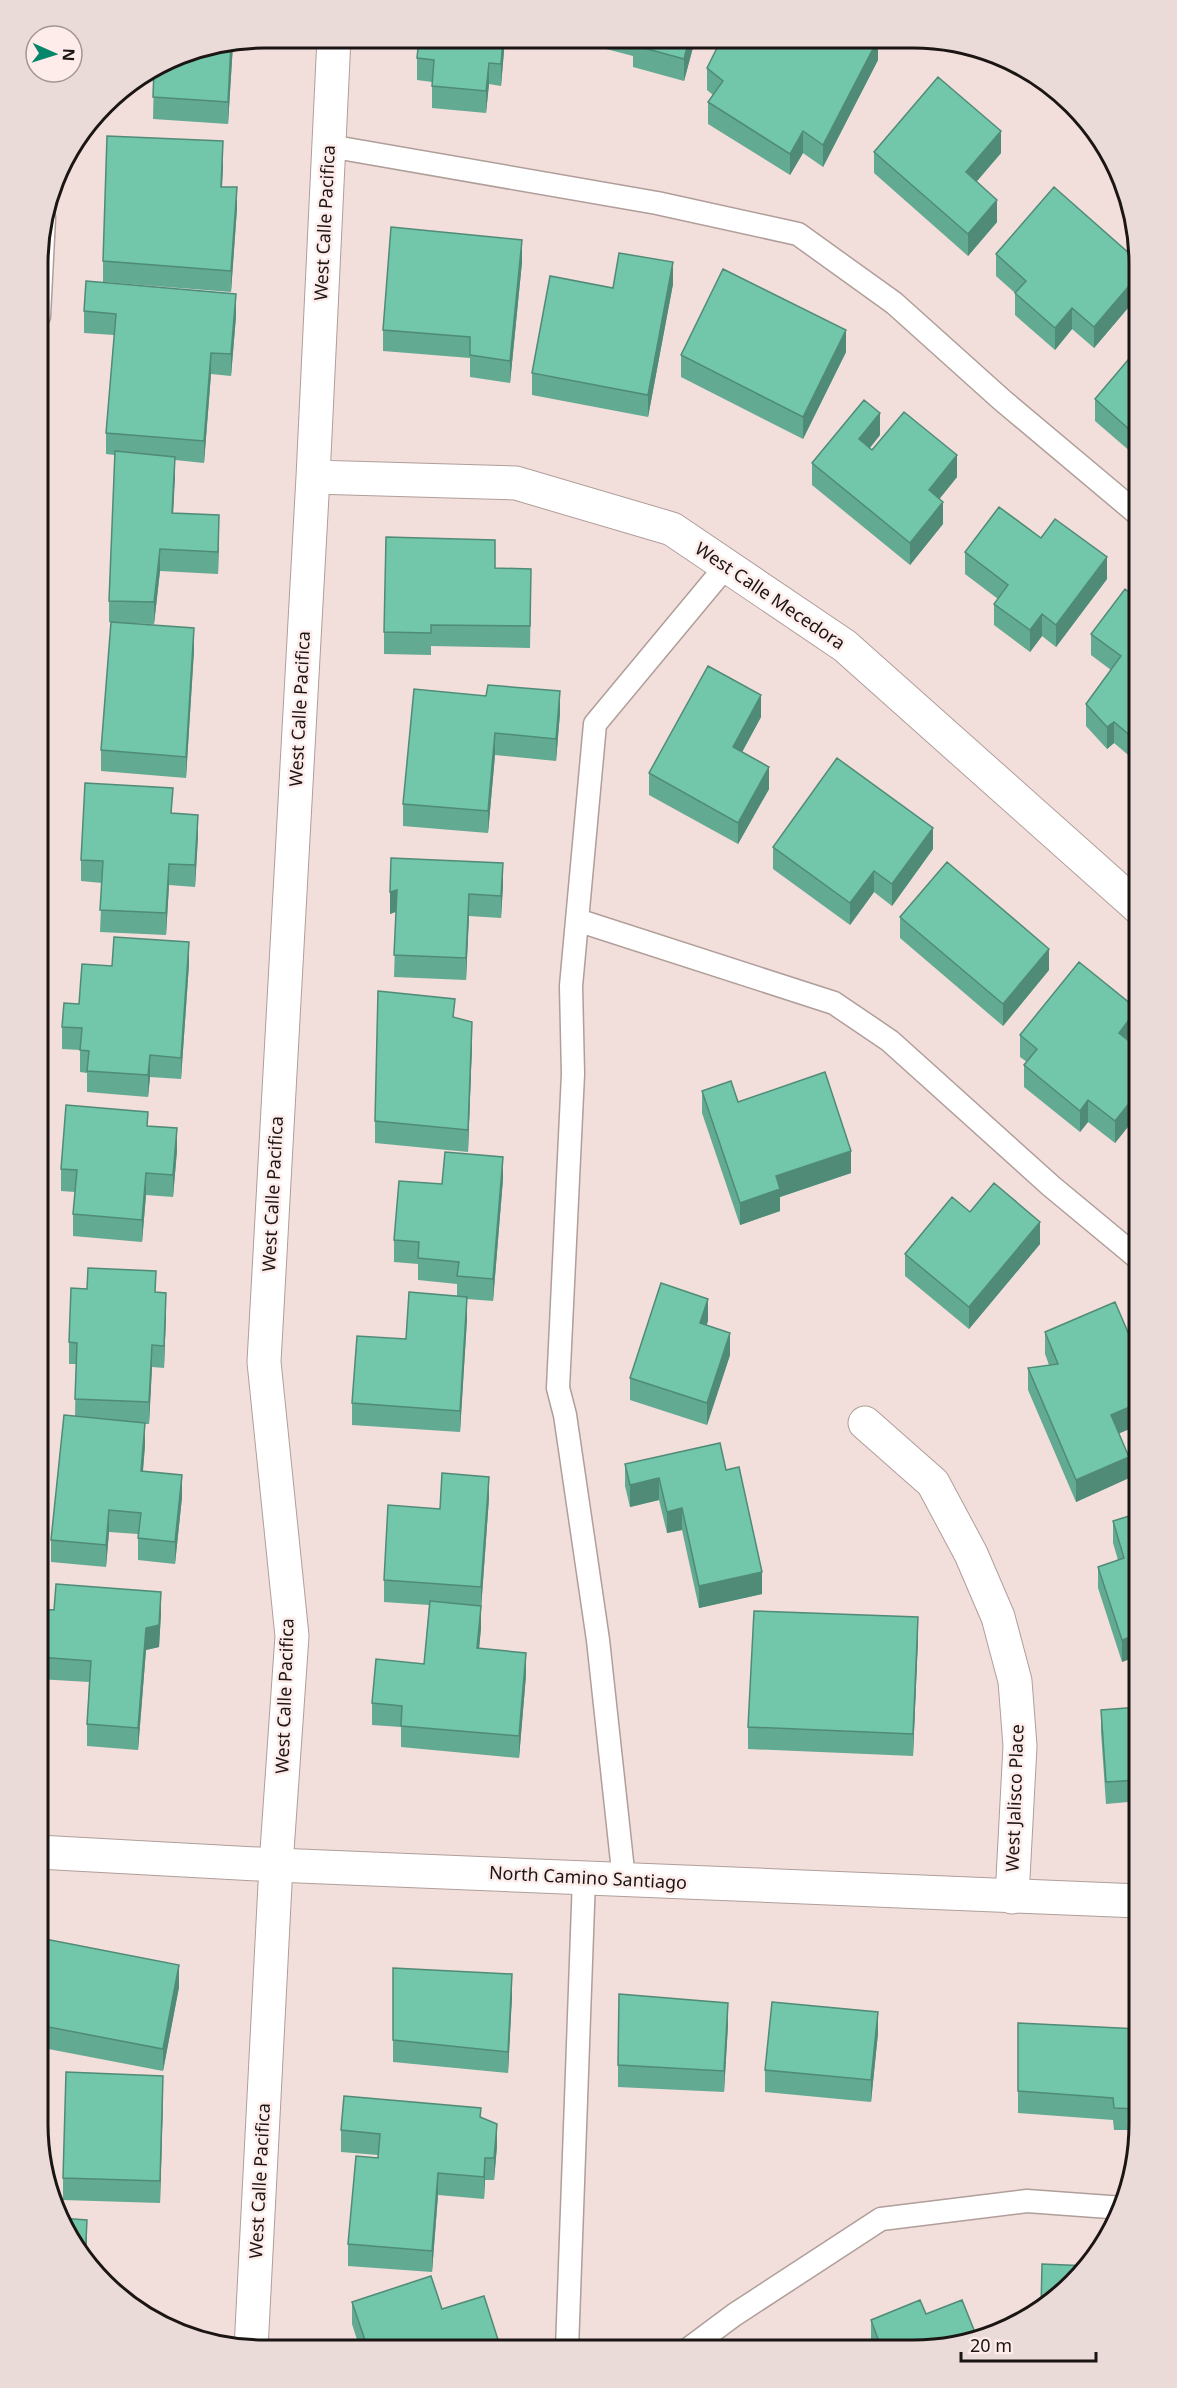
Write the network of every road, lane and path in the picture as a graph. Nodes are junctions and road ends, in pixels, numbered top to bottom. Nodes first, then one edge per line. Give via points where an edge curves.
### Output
1 (334, 48) edge
2 (329, 146) junction
3 (313, 477) junction
4 (1129, 507) edge
5 (727, 566) junction
6 (1129, 899) edge
7 (577, 920) junction
8 (1129, 1251) edge
9 (865, 1423) dead end
10 (48, 1853) edge
11 (276, 1865) junction
12 (584, 1878) junction
13 (624, 1880) junction
14 (1012, 1897) junction
15 (1129, 1901) edge
16 (1113, 2207) edge
17 (251, 2340) edge
18 (567, 2340) edge
19 (700, 2340) edge

1 - 2 street, West Calle Pacifica
2 - 3 street, West Calle Pacifica
2 - 4 lane via 657,203 798,234 894,303
3 - 5 street, West Calle Mecedora via 516,483 672,529
3 - 11 street, West Calle Pacifica via 264,1362 292,1636
5 - 6 street, West Calle Mecedora via 845,646
5 - 7 lane via 595,724
7 - 8 lane via 834,1003 890,1041
7 - 13 lane via 570,986 573,1074 558,1388 598,1640
9 - 14 street, West Jalisco Place via 933,1483 971,1554 998,1617 1015,1681 1020,1746
10 - 11 street, North Camino Santiago
11 - 12 street, North Camino Santiago
11 - 17 street, West Calle Pacifica
12 - 13 street, North Camino Santiago
12 - 18 lane
13 - 14 street, North Camino Santiago
14 - 15 street, North Camino Santiago
16 - 19 lane via 1027,2202 881,2219

